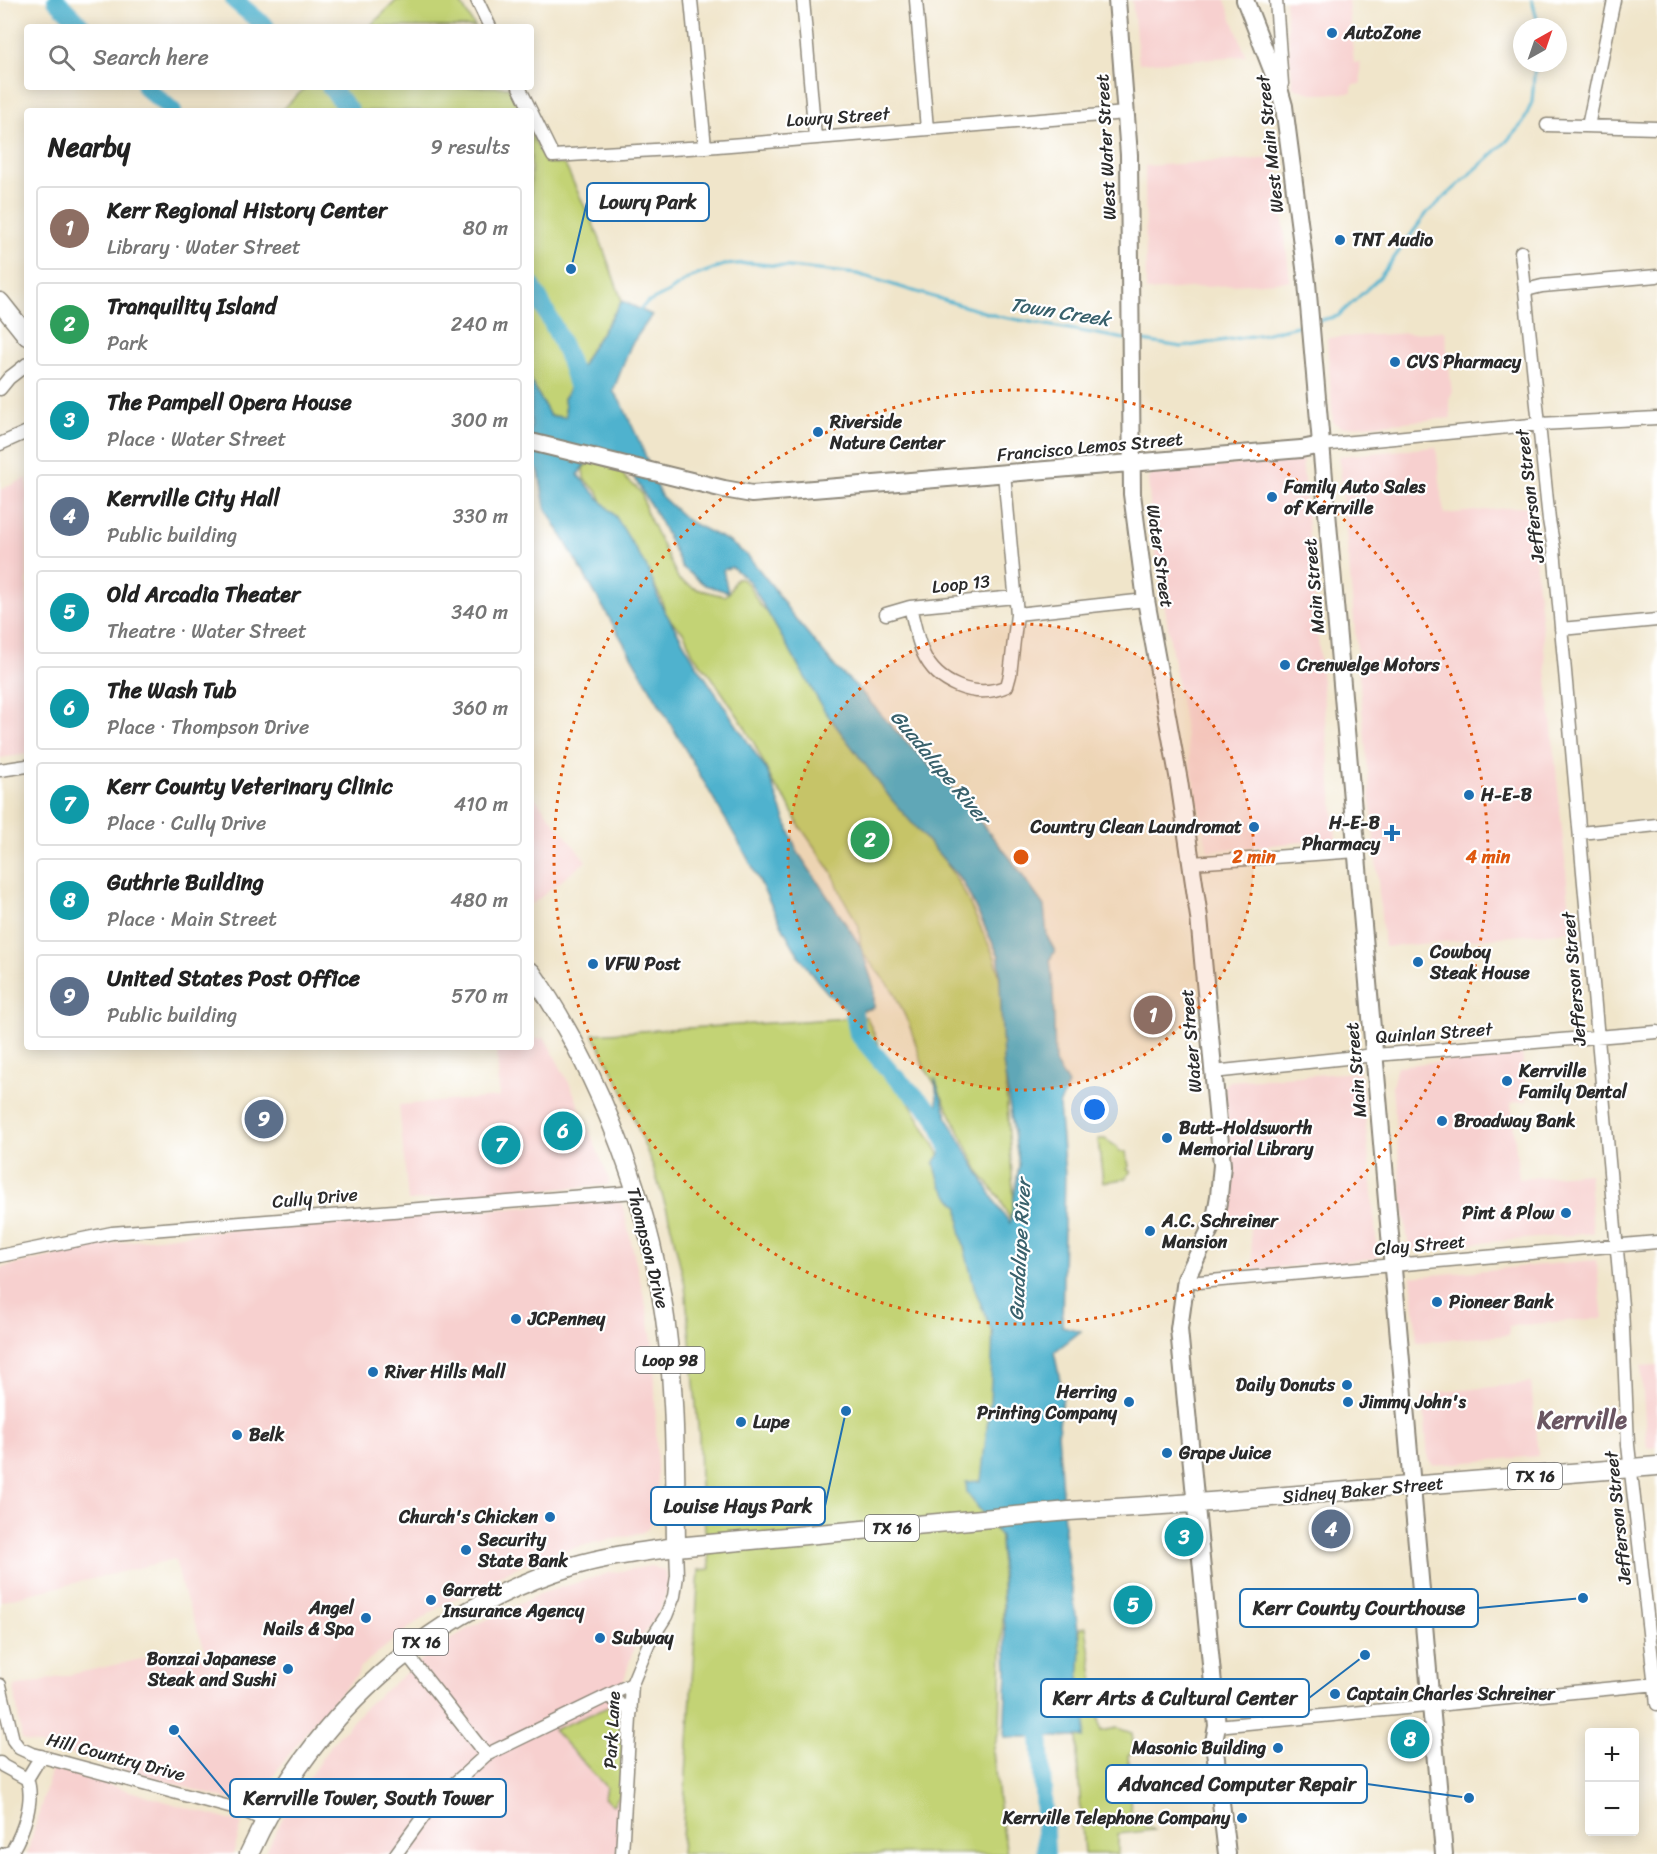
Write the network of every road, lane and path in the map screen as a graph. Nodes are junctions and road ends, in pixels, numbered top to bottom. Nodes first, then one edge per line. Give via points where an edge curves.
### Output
1 (477, 0) edge
2 (691, 0) edge
3 (803, 0) edge
4 (916, 0) edge
5 (1117, 0) edge
6 (1245, 0) edge
7 (1276, 0) edge
8 (1614, 0) edge
9 (489, 24) edge
10 (520, 90) edge
11 (1284, 106) junction
12 (529, 108) edge
13 (1126, 113) junction
14 (534, 117) edge
15 (1547, 125) dead end
16 (1588, 126) junction
17 (1657, 128) edge
18 (927, 129) junction
19 (815, 137) junction
20 (705, 147) junction
21 (1521, 252) dead end
22 (1657, 276) edge
23 (1307, 283) joint
24 (1527, 290) junction
25 (1129, 292) joint
26 (0, 302) edge
27 (21, 324) edge
28 (24, 366) edge
29 (0, 389) edge
30 (1657, 418) edge
31 (1540, 423) junction
32 (24, 433) edge
33 (534, 443) edge
34 (0, 444) edge
35 (1321, 445) junction
36 (1131, 462) junction
37 (1004, 473) junction
38 (1015, 597) junction
39 (1146, 600) junction
40 (910, 607) junction
41 (886, 614) dead end
42 (1017, 614) junction
43 (1657, 620) edge
44 (1561, 629) junction
45 (24, 766) edge
46 (0, 770) edge
47 (1657, 825) edge
48 (1580, 833) junction
49 (1357, 851) junction
50 (1192, 863) junction
51 (534, 977) edge
52 (1657, 1032) edge
53 (1598, 1036) junction
54 (1374, 1055) junction
55 (1213, 1072) junction
56 (635, 1192) junction
57 (1657, 1242) edge
58 (1616, 1245) junction
59 (0, 1256) edge
60 (1393, 1266) junction
61 (1186, 1279) junction
62 (1657, 1466) edge
63 (1630, 1468) junction
64 (1412, 1486) junction
65 (1196, 1503) junction
66 (676, 1547) junction
67 (406, 1653) junction
68 (632, 1684) junction
69 (1656, 1684) edge
70 (0, 1685) edge
71 (608, 1696) junction
72 (1657, 1704) edge
73 (1431, 1705) junction
74 (631, 1712) junction
75 (1217, 1726) junction
76 (486, 1755) junction
77 (40, 1756) junction
78 (0, 1762) edge
79 (27, 1779) junction
80 (266, 1821) junction
81 (4, 1854) edge
82 (249, 1854) edge
83 (396, 1854) edge
84 (622, 1854) edge
85 (1227, 1854) edge
86 (1444, 1854) edge

1 - 9 street
2 - 20 street
3 - 19 street
4 - 18 street
5 - 13 street, West Water Street
6 - 11 street
7 - 11 street, West Main Street
8 - 16 street
10 - 12 street, Lowry Street
11 - 23 street, West Main Street
13 - 18 street, Lowry Street
13 - 25 street, West Water Street
14 - 20 street, Lowry Street via 553,156
15 - 16 street
16 - 17 street
18 - 19 street, Lowry Street
19 - 20 street, Lowry Street
21 - 24 street, Jefferson Street
22 - 24 street
23 - 35 street, Main Street
24 - 31 street, Jefferson Street
25 - 36 street, Water Street
26 - 27 main road
28 - 29 street
30 - 31 street, Francisco Lemos Street
31 - 35 street, Francisco Lemos Street
31 - 44 street, Jefferson Street
32 - 34 street
33 - 37 street, Francisco Lemos Street via 752,494
35 - 36 street, Francisco Lemos Street
35 - 49 street, Main Street
36 - 37 street, Francisco Lemos Street
36 - 39 street, Water Street
37 - 38 street
38 - 40 street, Loop 13
38 - 42 street
39 - 42 street
39 - 50 street, Water Street
40 - 41 street, Loop 13
40 - 42 street, Loop 13 via 922,651 932,668 955,686 974,691 1007,686
43 - 44 street
44 - 48 street, Jefferson Street
45 - 46 street
47 - 48 street
48 - 53 street, Jefferson Street
49 - 50 street
49 - 54 street, Main Street
50 - 55 street, Water Street
51 - 56 main road, Thompson Drive / Loop 98 via 587,1070 609,1117
52 - 53 street, Quinlan Street
53 - 54 street, Quinlan Street
53 - 58 street, Jefferson Street
54 - 55 street, Quinlan Street
54 - 60 street, Main Street
55 - 61 street, Water Street via 1222,1165 1220,1196 1215,1219
56 - 59 street, Cully Drive via 112,1233
56 - 66 main road, Thompson Drive / Loop 98 via 660,1284 670,1356
57 - 58 street, Clay Street
58 - 60 street, Clay Street
58 - 63 street, Jefferson Street
60 - 61 street, Clay Street via 1199,1282
60 - 64 street, Main Street
61 - 65 street, Water Street via 1179,1329
62 - 63 main road, Sidney Baker Street / TX 16
63 - 64 main road, Sidney Baker Street / TX 16
63 - 69 street, Jefferson Street
64 - 65 main road, Sidney Baker Street / TX 16
64 - 73 street, Main Street
65 - 66 main road, Sidney Baker Street / TX 16
65 - 75 street, Water Street
66 - 67 main road, TX 16 via 597,1560 538,1579 453,1621
66 - 68 street, Park Lane via 674,1596
67 - 76 street
67 - 80 main road, TX 16 via 366,1687 325,1732 289,1780
68 - 71 street
68 - 74 street, Park Lane
69 - 72 street, Jefferson Street
69 - 73 street
70 - 77 street, Hill Country Drive via 13,1740 19,1748
71 - 74 street
71 - 76 street
73 - 75 street
73 - 86 street, Main Street
74 - 84 street, Park Lane
75 - 85 street, Water Street via 1214,1742
76 - 83 street via 428,1810
77 - 79 street
77 - 80 street, Hill Country Drive via 244,1811
78 - 79 street
79 - 81 street via 31,1789 19,1839 12,1851
80 - 82 main road, TX 16

